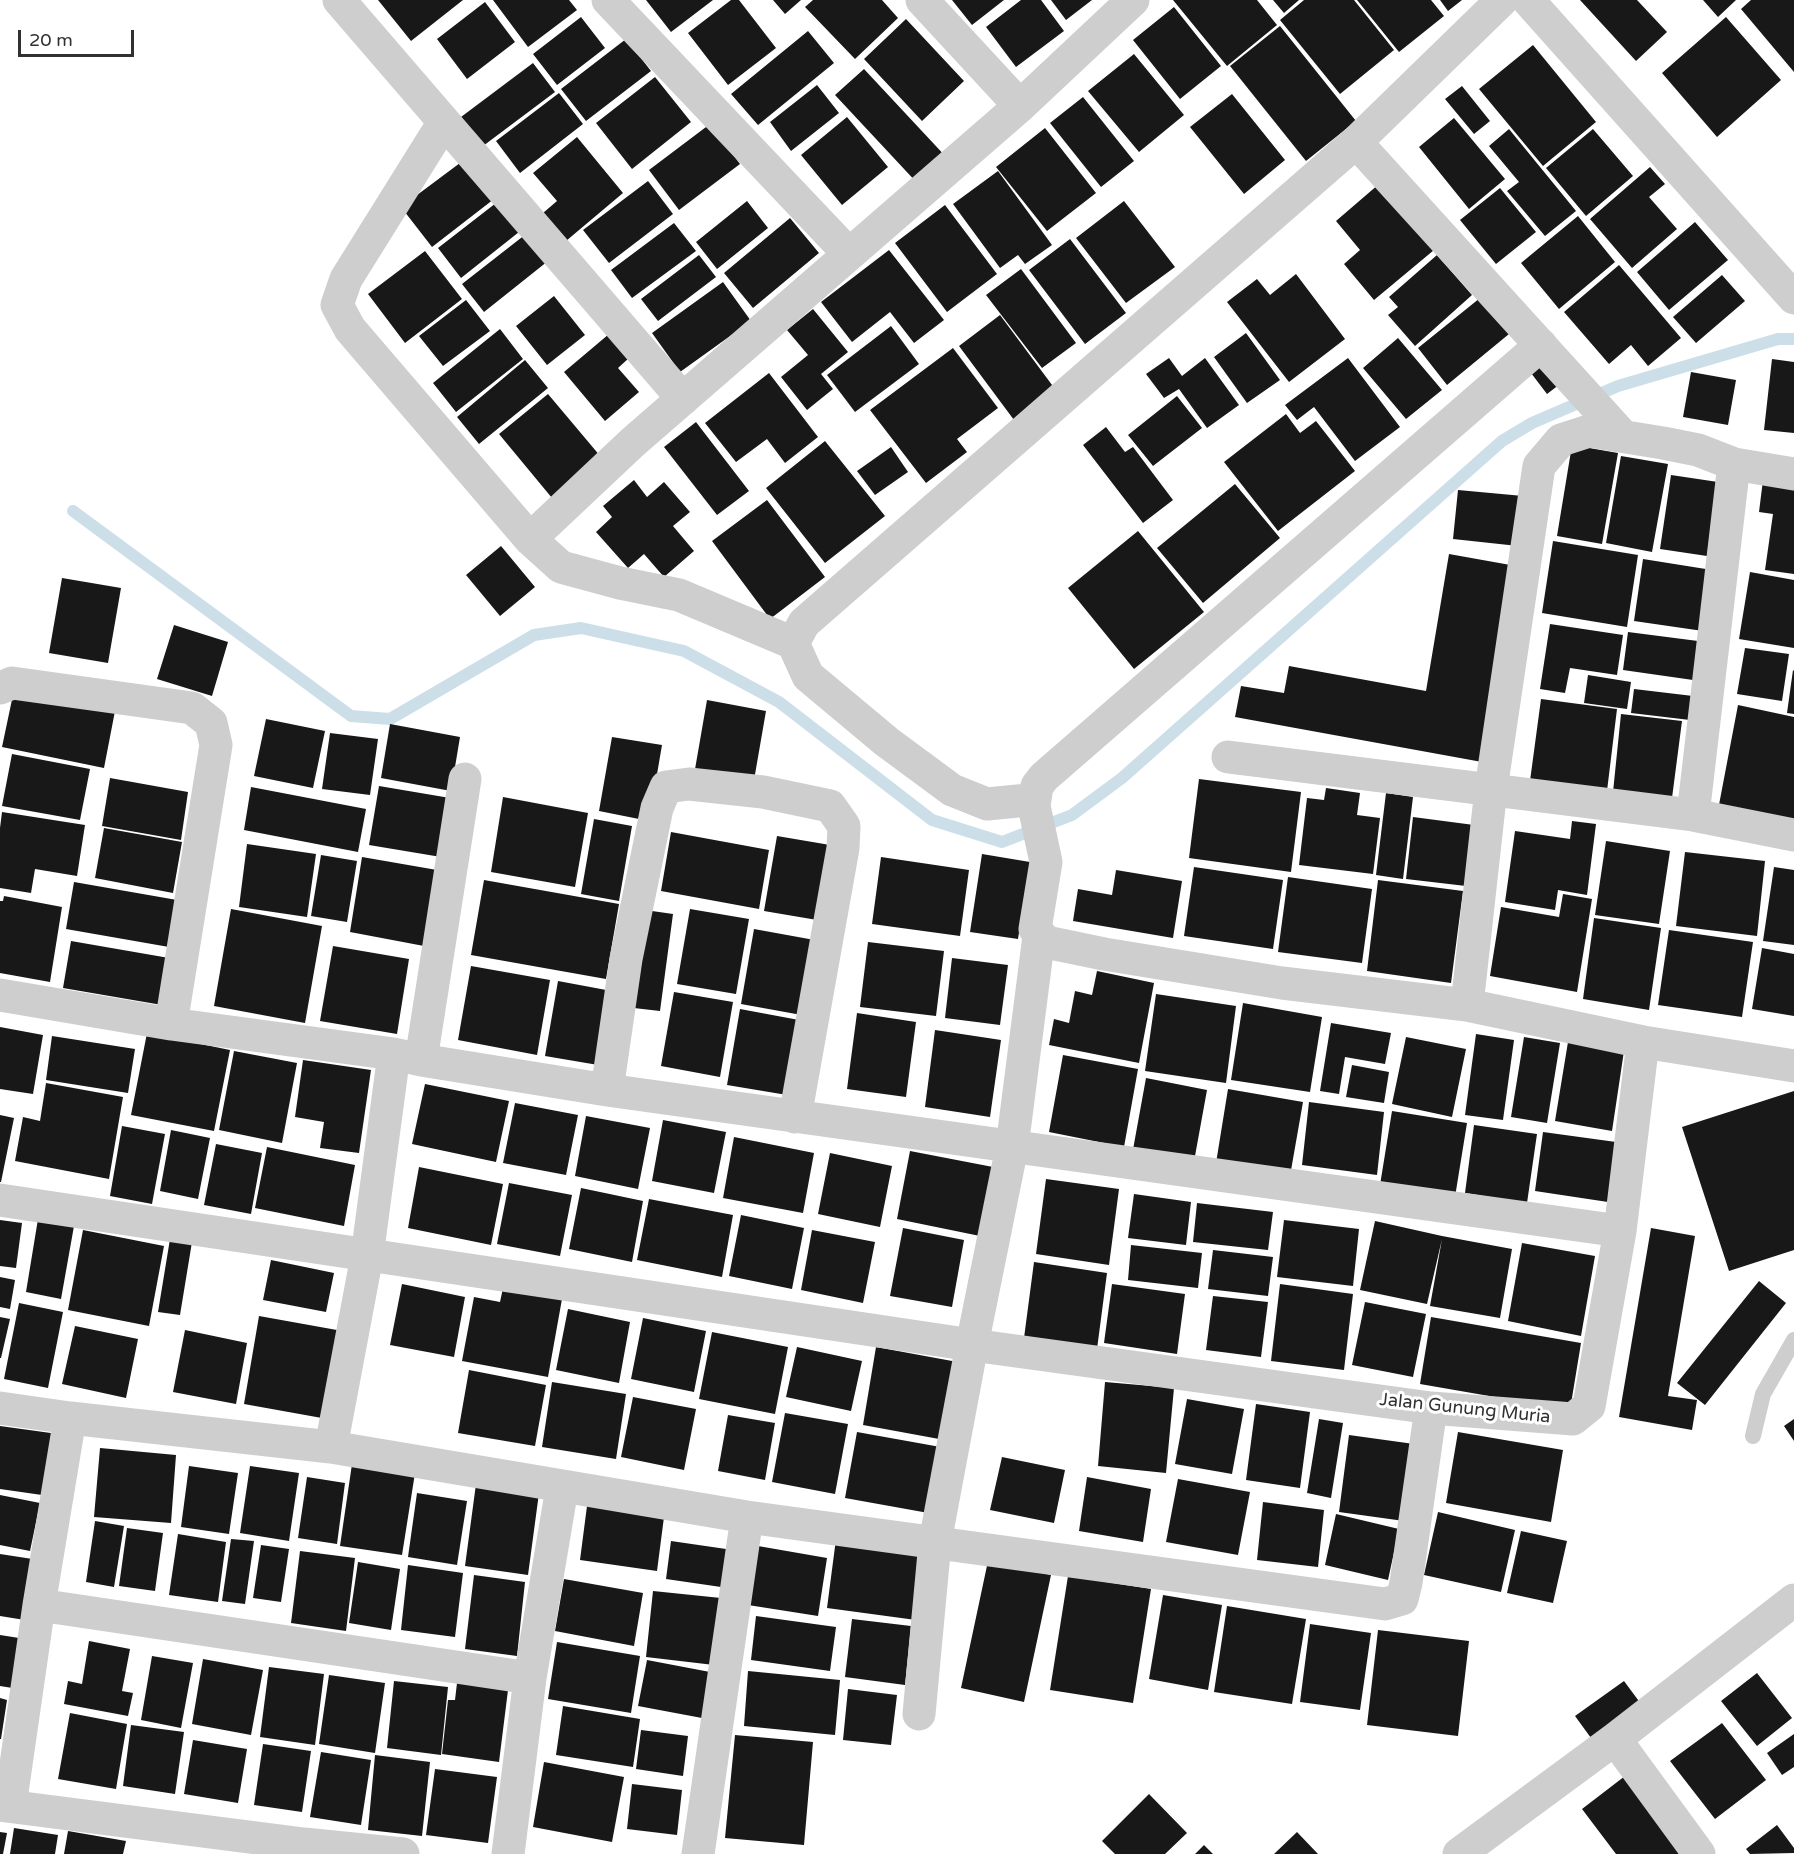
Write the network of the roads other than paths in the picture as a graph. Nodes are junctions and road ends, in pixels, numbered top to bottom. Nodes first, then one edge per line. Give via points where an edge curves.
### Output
1 (339, 0) edge
2 (608, 0) edge
3 (922, 0) edge
4 (1133, 0) edge
5 (1502, 0) edge
6 (1528, 0) edge
7 (1020, 106) junction
8 (444, 122) junction
9 (1356, 142) junction
10 (849, 254) junction
11 (1794, 298) edge
12 (1541, 345) junction
13 (683, 399) junction
14 (1614, 426) junction
15 (1734, 464) junction
16 (1794, 474) edge
17 (530, 539) junction
18 (793, 643) junction
19 (0, 688) edge
20 (1228, 756) dead end
21 (465, 779) dead end
22 (1491, 789) junction
23 (1036, 811) junction
24 (1693, 815) junction
25 (1794, 835) edge
26 (1039, 936) junction
27 (0, 995) edge
28 (1467, 1005) junction
29 (171, 1024) junction
30 (1643, 1042) junction
31 (408, 1057) junction
32 (1794, 1066) edge
33 (608, 1090) junction
34 (795, 1117) junction
35 (1012, 1148) junction
36 (0, 1200) edge
37 (1620, 1231) junction
38 (367, 1256) junction
39 (1794, 1340) edge
40 (972, 1345) junction
41 (0, 1407) edge
42 (1431, 1408) junction
43 (70, 1418) junction
44 (1753, 1436) dead end
45 (331, 1448) junction
46 (562, 1488) junction
47 (747, 1518) junction
48 (935, 1542) junction
49 (1794, 1600) edge
50 (39, 1605) junction
51 (530, 1678) junction
52 (919, 1714) dead end
53 (1615, 1739) junction
54 (5, 1806) edge
55 (304, 1849) edge
56 (403, 1854) edge
57 (508, 1854) edge
58 (698, 1854) edge
59 (1459, 1854) edge
60 (1699, 1854) edge

1 - 8 street
2 - 10 street
3 - 7 street
4 - 7 street
5 - 9 street
6 - 11 street
7 - 10 street
8 - 13 street
8 - 17 street via 346,279 337,305 351,329
9 - 12 street
9 - 18 street via 804,623
10 - 13 street
12 - 14 street
12 - 23 street via 1044,777 1037,786
13 - 17 street
14 - 15 street
14 - 22 street via 1561,440 1539,466
15 - 16 street
15 - 24 street
17 - 18 street via 561,567 679,595
18 - 23 street via 808,676 952,790 987,804 1028,800
19 - 29 street via 12,683 192,708 211,723 216,745
20 - 22 street
21 - 31 street
22 - 24 street
22 - 28 street
23 - 26 street via 1046,862 1035,929
24 - 25 street
26 - 28 street via 1046,942 1104,954 1282,983
26 - 35 street
27 - 29 street
28 - 30 street
29 - 31 street
30 - 32 street
30 - 37 street, Jalan Gunung Muria
31 - 33 street
31 - 38 street
33 - 34 street
33 - 34 street via 626,959 657,808 666,788 689,784 763,792 830,806 844,826
34 - 35 street
35 - 37 street
35 - 40 street
36 - 38 street, Jalan Gunung Muria
37 - 42 street, Jalan Gunung Muria via 1589,1406 1573,1419
38 - 40 street, Jalan Gunung Muria
38 - 45 street
39 - 44 lane via 1763,1394
40 - 42 street, Jalan Gunung Muria
40 - 48 street
41 - 43 street
42 - 48 street via 1406,1583 1402,1599 1385,1604
43 - 45 street
43 - 50 street
45 - 46 street
46 - 47 street
46 - 51 street
47 - 48 street
47 - 58 street
48 - 52 street
49 - 53 street
50 - 51 street
50 - 54 street
51 - 57 street
53 - 59 street
53 - 60 street
54 - 55 street
55 - 56 street

